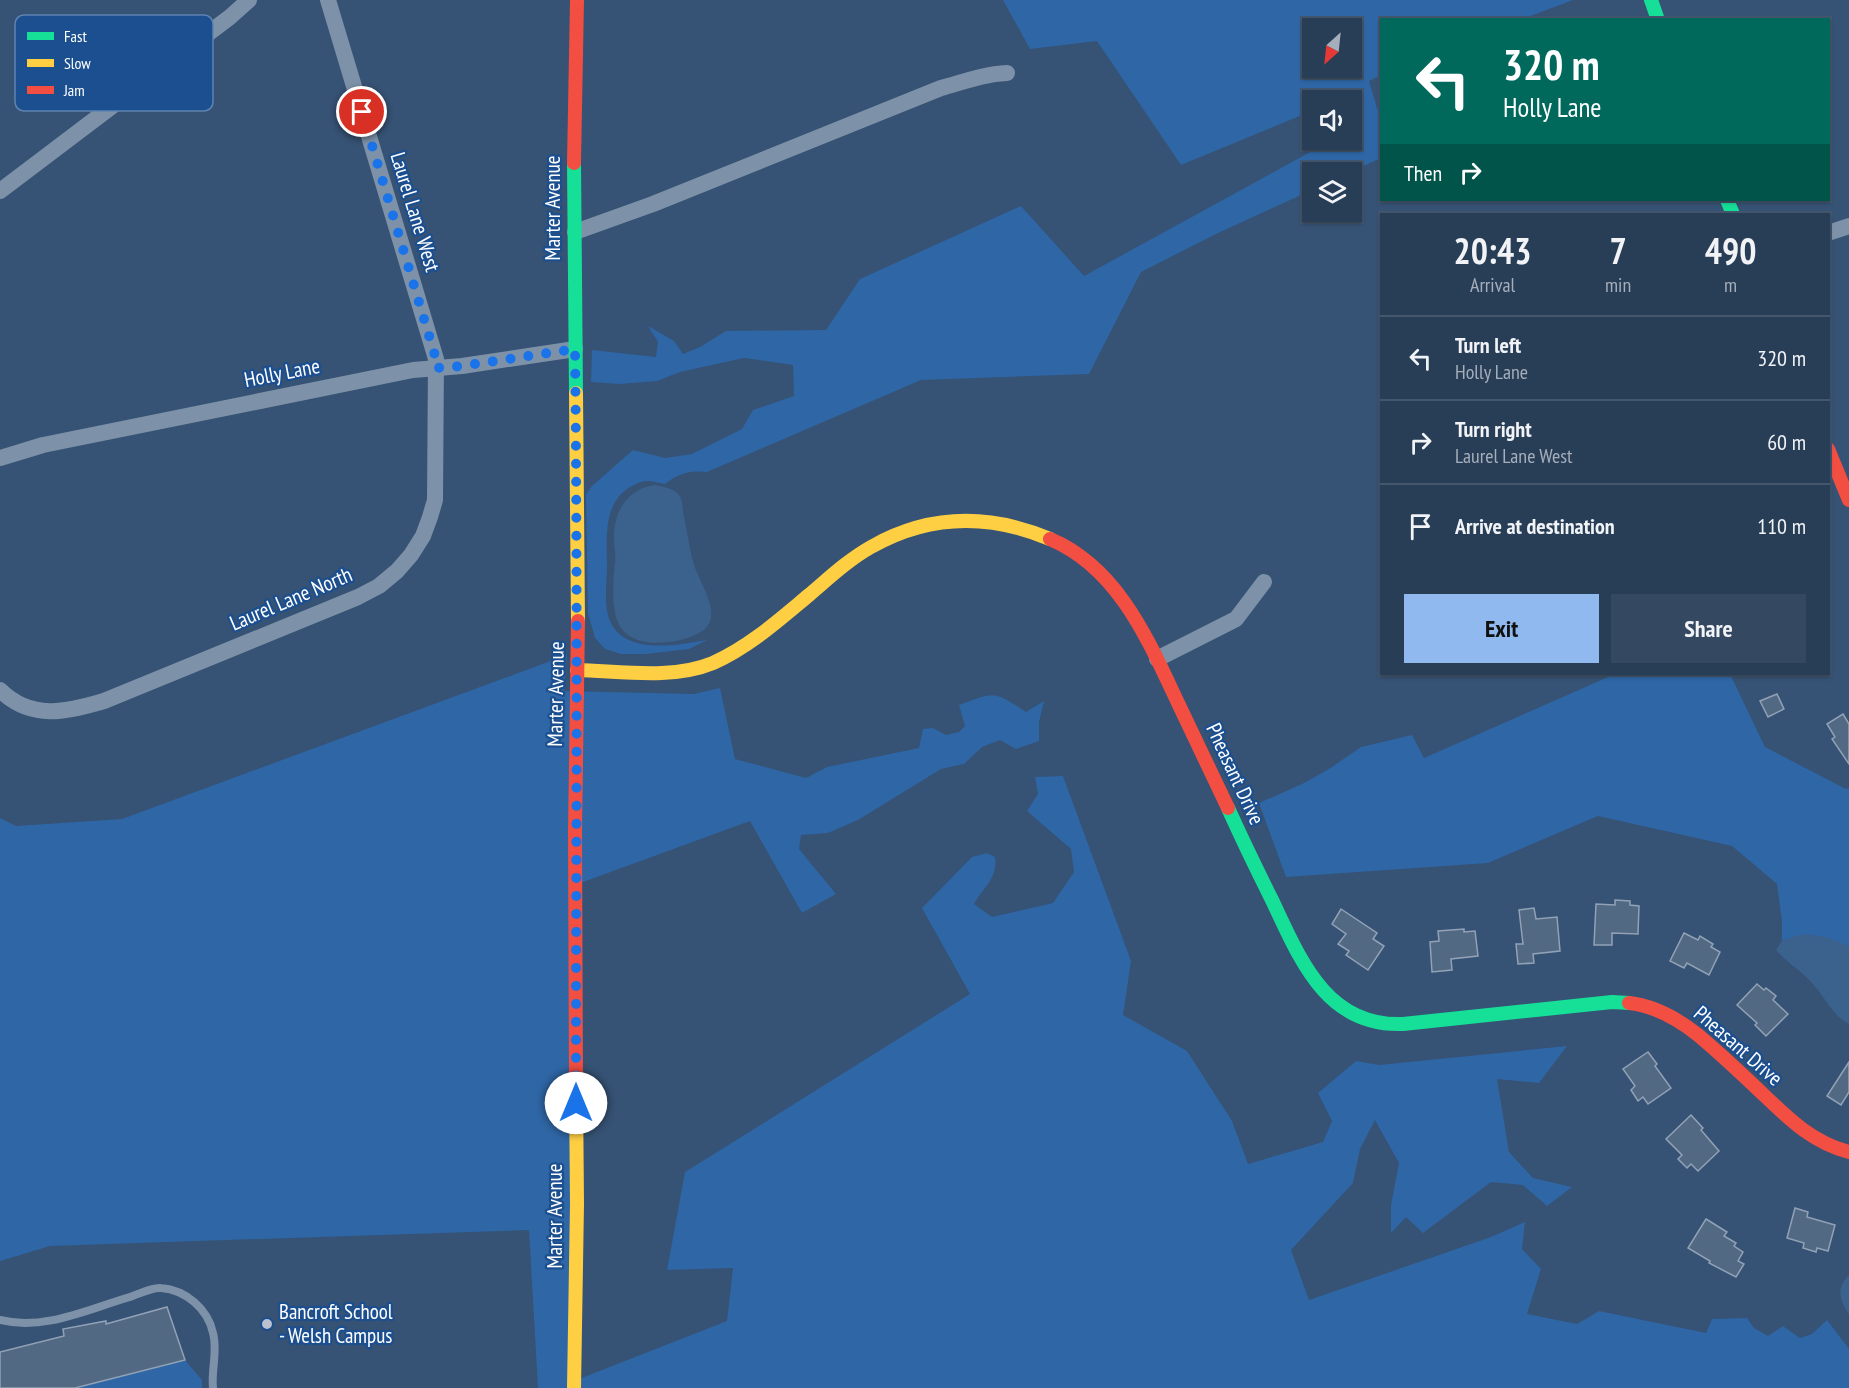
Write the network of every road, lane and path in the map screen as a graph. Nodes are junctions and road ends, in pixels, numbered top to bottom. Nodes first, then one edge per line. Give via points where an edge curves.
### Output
1 (249, 0) edge
2 (328, 0) edge
3 (577, 0) edge
4 (1650, 0) edge
5 (1657, 18) edge
6 (213, 30) edge
7 (1007, 73) dead end
8 (106, 111) edge
9 (0, 191) edge
10 (1849, 226) edge
11 (575, 232) junction
12 (1830, 232) edge
13 (575, 349) junction
14 (436, 368) junction
15 (1830, 455) edge
16 (0, 458) edge
17 (1849, 500) edge
18 (1264, 582) dead end
19 (1157, 659) junction
20 (577, 670) junction
21 (0, 690) edge
22 (1849, 1152) edge
23 (0, 1320) edge
24 (213, 1388) edge
25 (574, 1388) edge

1 - 6 street
2 - 14 street, Laurel Lane West
3 - 11 street, Marter Avenue
4 - 5 street
7 - 11 street via 941,88
8 - 9 street
10 - 12 street
11 - 13 street, Marter Avenue
13 - 14 street, Holly Lane
13 - 20 street, Marter Avenue
14 - 16 street, Holly Lane via 55,442
14 - 21 street, Laurel Lane North via 435,500 423,536 411,555 379,586 334,608 74,710 32,709
15 - 17 street
18 - 19 street via 1236,619
19 - 20 street, Pheasant Drive via 1122,598 1078,556 1027,528 968,519 927,525 879,543 749,643 709,664 656,671
19 - 22 street, Pheasant Drive via 1298,956 1338,1004 1375,1023 1396,1024 1612,1002 1658,1010 1698,1034 1798,1128 1826,1145
20 - 25 street, Marter Avenue
23 - 24 lane via 37,1323 159,1288 179,1292 209,1319 214,1335

